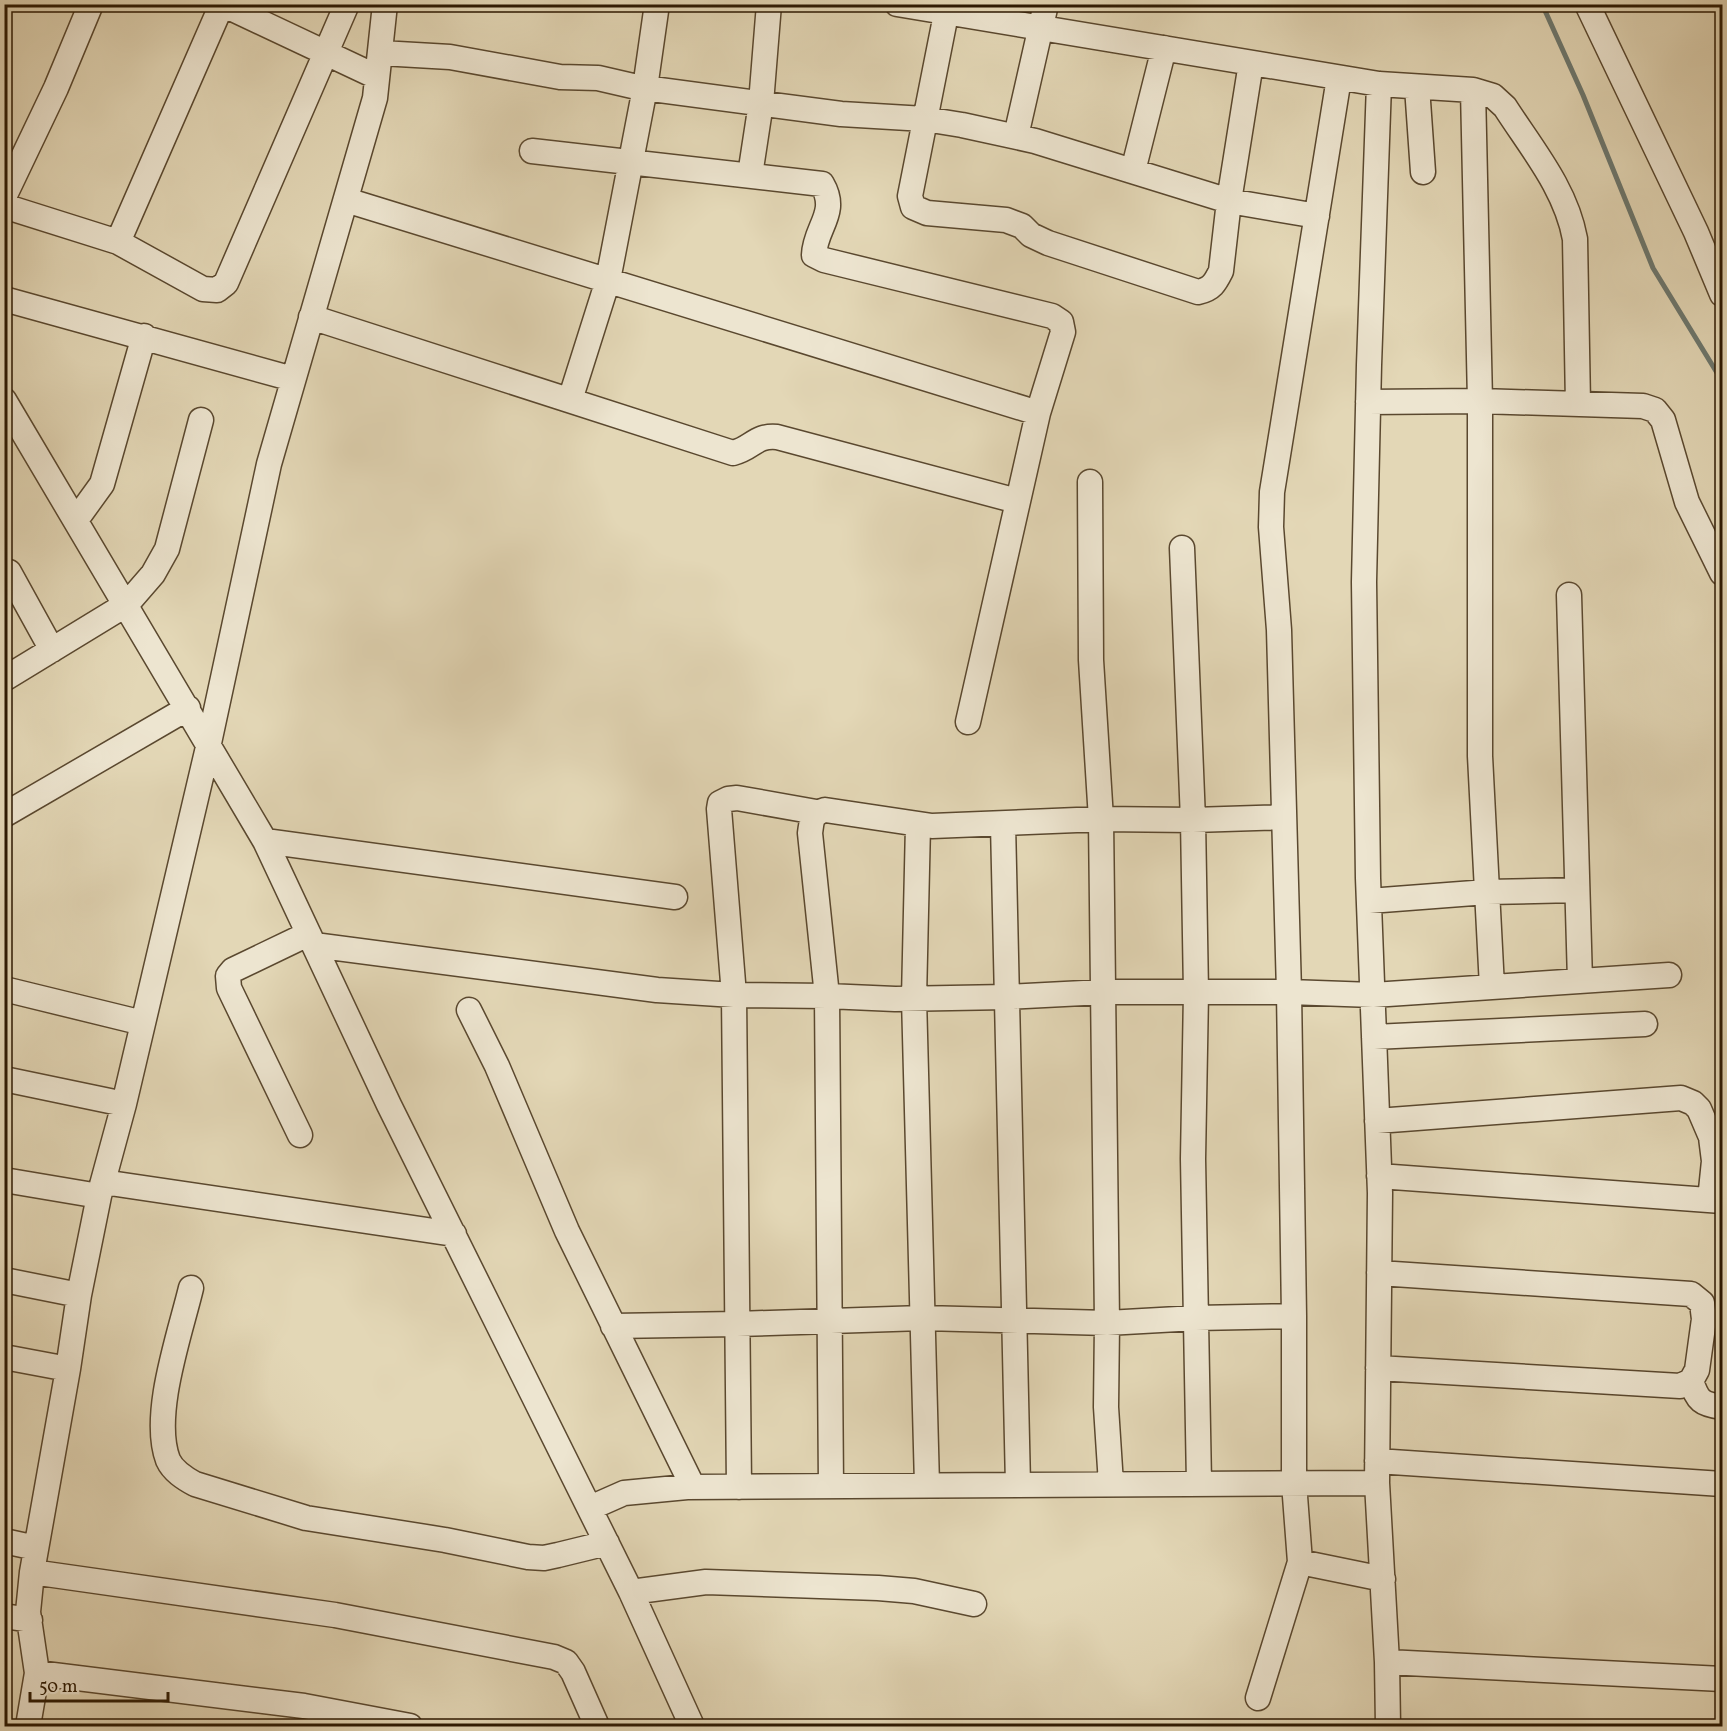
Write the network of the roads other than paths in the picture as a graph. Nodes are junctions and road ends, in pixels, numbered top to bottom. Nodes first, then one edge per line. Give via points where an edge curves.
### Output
1 (91, 4) edge
2 (347, 4) edge
3 (385, 4) edge
4 (657, 4) edge
5 (769, 4) edge
6 (897, 4) edge
7 (1047, 4) edge
8 (1587, 4) edge
9 (222, 5) edge
10 (947, 8) edge
11 (1040, 28) junction
12 (1164, 48) junction
13 (381, 53) junction
14 (326, 54) junction
15 (1251, 63) junction
16 (376, 76) junction
17 (1339, 78) junction
18 (1379, 84) junction
19 (1417, 87) junction
20 (645, 88) junction
21 (1473, 90) junction
22 (760, 104) junction
23 (925, 119) junction
24 (1016, 136) junction
25 (532, 151) dead end
26 (632, 162) junction
27 (1133, 171) junction
28 (1423, 172) dead end
29 (750, 175) junction
30 (4, 198) edge
31 (346, 200) junction
32 (1229, 201) junction
33 (4, 206) edge
34 (1317, 216) junction
35 (118, 242) junction
36 (608, 280) junction
37 (1722, 294) edge
38 (4, 299) edge
39 (311, 317) junction
40 (144, 336) junction
41 (293, 378) junction
42 (4, 400) edge
43 (570, 400) junction
44 (1480, 401) junction
45 (1368, 402) junction
46 (1578, 404) junction
47 (1038, 413) junction
48 (201, 420) dead end
49 (1090, 482) dead end
50 (1017, 501) junction
51 (76, 520) junction
52 (1182, 548) dead end
53 (9, 572) dead end
54 (1722, 573) edge
55 (1569, 595) dead end
56 (127, 604) junction
57 (52, 650) junction
58 (4, 679) edge
59 (188, 708) junction
60 (968, 722) dead end
61 (209, 743) junction
62 (816, 812) junction
63 (4, 815) edge
64 (1284, 817) junction
65 (1101, 819) junction
66 (1193, 820) junction
67 (1003, 824) junction
68 (918, 825) junction
69 (265, 841) junction
70 (1577, 890) junction
71 (1487, 892) junction
72 (675, 897) dead end
73 (1369, 901) junction
74 (311, 939) junction
75 (1669, 975) dead end
76 (1580, 981) junction
77 (1492, 987) junction
78 (4, 989) edge
79 (1103, 992) junction
80 (1289, 992) junction
81 (1196, 993) junction
82 (734, 995) junction
83 (1373, 995) junction
84 (827, 996) junction
85 (1007, 997) junction
86 (914, 998) junction
87 (469, 1010) dead end
88 (143, 1023) junction
89 (1645, 1024) dead end
90 (1374, 1037) junction
91 (4, 1079) edge
92 (124, 1104) junction
93 (1377, 1121) junction
94 (300, 1136) dead end
95 (1379, 1176) junction
96 (4, 1180) edge
97 (101, 1189) junction
98 (1716, 1201) edge
99 (454, 1234) junction
100 (1379, 1273) junction
101 (4, 1280) edge
102 (191, 1288) dead end
103 (79, 1295) junction
104 (1294, 1316) junction
105 (923, 1318) junction
106 (1196, 1318) junction
107 (1014, 1320) junction
108 (829, 1321) junction
109 (1107, 1323) junction
110 (737, 1324) junction
111 (613, 1326) junction
112 (4, 1357) edge
113 (1378, 1368) junction
114 (68, 1369) junction
115 (1691, 1381) junction
116 (1722, 1407) edge
117 (1377, 1472) junction
118 (1199, 1483) junction
119 (1111, 1484) junction
120 (1294, 1484) junction
121 (927, 1485) junction
122 (1018, 1485) junction
123 (1722, 1485) edge
124 (831, 1486) junction
125 (693, 1487) junction
126 (739, 1487) junction
127 (590, 1508) junction
128 (4, 1541) edge
129 (608, 1543) junction
130 (36, 1548) junction
131 (1300, 1562) junction
132 (32, 1572) junction
133 (1383, 1579) junction
134 (631, 1592) junction
135 (974, 1604) dead end
136 (4, 1616) edge
137 (30, 1620) junction
138 (1388, 1662) junction
139 (38, 1673) junction
140 (1722, 1679) edge
141 (1258, 1698) dead end
142 (684, 1724) edge
143 (28, 1726) edge
144 (410, 1726) edge
145 (597, 1726) edge
146 (1388, 1726) edge

1 - 30 street
2 - 14 street
3 - 13 street
4 - 20 street
5 - 22 street
6 - 10 street
7 - 11 street
8 - 37 street
9 - 14 street
9 - 35 street
10 - 11 street
10 - 23 street
11 - 12 street
11 - 24 street
12 - 15 street
12 - 27 street
13 - 16 street
13 - 20 street via 450,57
14 - 16 street
14 - 35 street via 226,283 217,290 203,289
15 - 17 street
15 - 32 street
16 - 31 street via 375,98
17 - 18 street
17 - 34 street
18 - 19 street
18 - 45 street
19 - 21 street
19 - 28 street
20 - 22 street
20 - 26 street
21 - 44 street
21 - 46 street via 1493,96 1505,107 1562,196 1571,219 1575,239
22 - 23 street
22 - 29 street
23 - 24 street
23 - 32 street via 909,196 913,207 927,213 1006,220 1048,243 1198,292 1207,290 1221,271
24 - 27 street
25 - 26 street
26 - 29 street
26 - 36 street
27 - 32 street
29 - 47 street via 822,184 829,196 827,216 814,255 824,260 1053,316 1061,322 1063,332
31 - 36 street
31 - 39 street
32 - 34 street
33 - 35 street
34 - 64 street via 1272,492
36 - 43 street
36 - 47 street
38 - 40 street
39 - 41 street
39 - 43 street
40 - 41 street
40 - 51 street via 102,484
41 - 61 street via 269,464
42 - 51 street
43 - 50 street via 734,453 766,436 777,437
44 - 45 street
44 - 46 street
44 - 71 street via 1480,756
45 - 73 street via 1364,582
46 - 54 street via 1643,406 1655,410 1663,420 1687,502
47 - 50 street
48 - 56 street via 167,549 153,574
49 - 65 street via 1091,660
50 - 60 street
51 - 56 street
52 - 66 street
53 - 57 street
55 - 70 street
56 - 57 street
56 - 59 street
57 - 58 street
59 - 61 street
59 - 63 street
61 - 69 street
61 - 88 street
62 - 68 street via 825,810
62 - 82 street via 737,798 720,803
62 - 84 street via 810,833
64 - 66 street
64 - 80 street
65 - 66 street
65 - 67 street
65 - 79 street
66 - 81 street
67 - 68 street
67 - 85 street
68 - 86 street
69 - 72 street
69 - 74 street
70 - 71 street
70 - 76 street
71 - 73 street
71 - 77 street
73 - 83 street
74 - 82 street via 657,990
74 - 94 street via 233,970 228,976 229,988
74 - 99 street
75 - 76 street
76 - 77 street
77 - 83 street
78 - 88 street
79 - 81 street
79 - 85 street
79 - 109 street
80 - 81 street
80 - 83 street
80 - 104 street
81 - 106 street via 1193,1159
82 - 84 street
82 - 110 street
83 - 90 street
84 - 86 street
84 - 108 street
85 - 86 street
85 - 107 street
86 - 105 street
87 - 111 street
88 - 92 street
89 - 90 street
90 - 93 street
91 - 92 street
92 - 97 street
93 - 95 street
93 - 98 street via 1681,1098 1699,1109 1711,1137
95 - 98 street
95 - 100 street
96 - 97 street
97 - 99 street
97 - 103 street
99 - 127 street
100 - 113 street
100 - 115 street via 1691,1294 1702,1303 1704,1318 1697,1370
101 - 103 street
102 - 129 street via 164,1398 168,1460 180,1475 195,1484 306,1518 528,1557 551,1557
103 - 114 street
104 - 106 street
104 - 120 street
105 - 107 street
105 - 108 street
105 - 121 street
106 - 109 street
106 - 118 street
107 - 109 street
107 - 122 street
108 - 110 street
108 - 124 street
109 - 119 street via 1106,1407
110 - 111 street
110 - 126 street
111 - 125 street
112 - 114 street
113 - 115 street via 1680,1386
113 - 117 street
114 - 130 street
115 - 116 street via 1696,1396 1705,1404
117 - 120 street
117 - 123 street
117 - 133 street
118 - 119 street
118 - 120 street
119 - 122 street
120 - 131 street
121 - 122 street
121 - 124 street
124 - 126 street
125 - 126 street
125 - 127 street via 624,1493
127 - 129 street
128 - 130 street
129 - 134 street
130 - 132 street
131 - 133 street
131 - 141 street
132 - 137 street
132 - 145 street via 335,1615 554,1657 566,1662 573,1672
133 - 138 street
134 - 135 street via 706,1582 855,1587 914,1591
134 - 142 street
136 - 137 street
137 - 139 street
138 - 140 street
138 - 146 street
139 - 143 street
139 - 144 street via 304,1706

